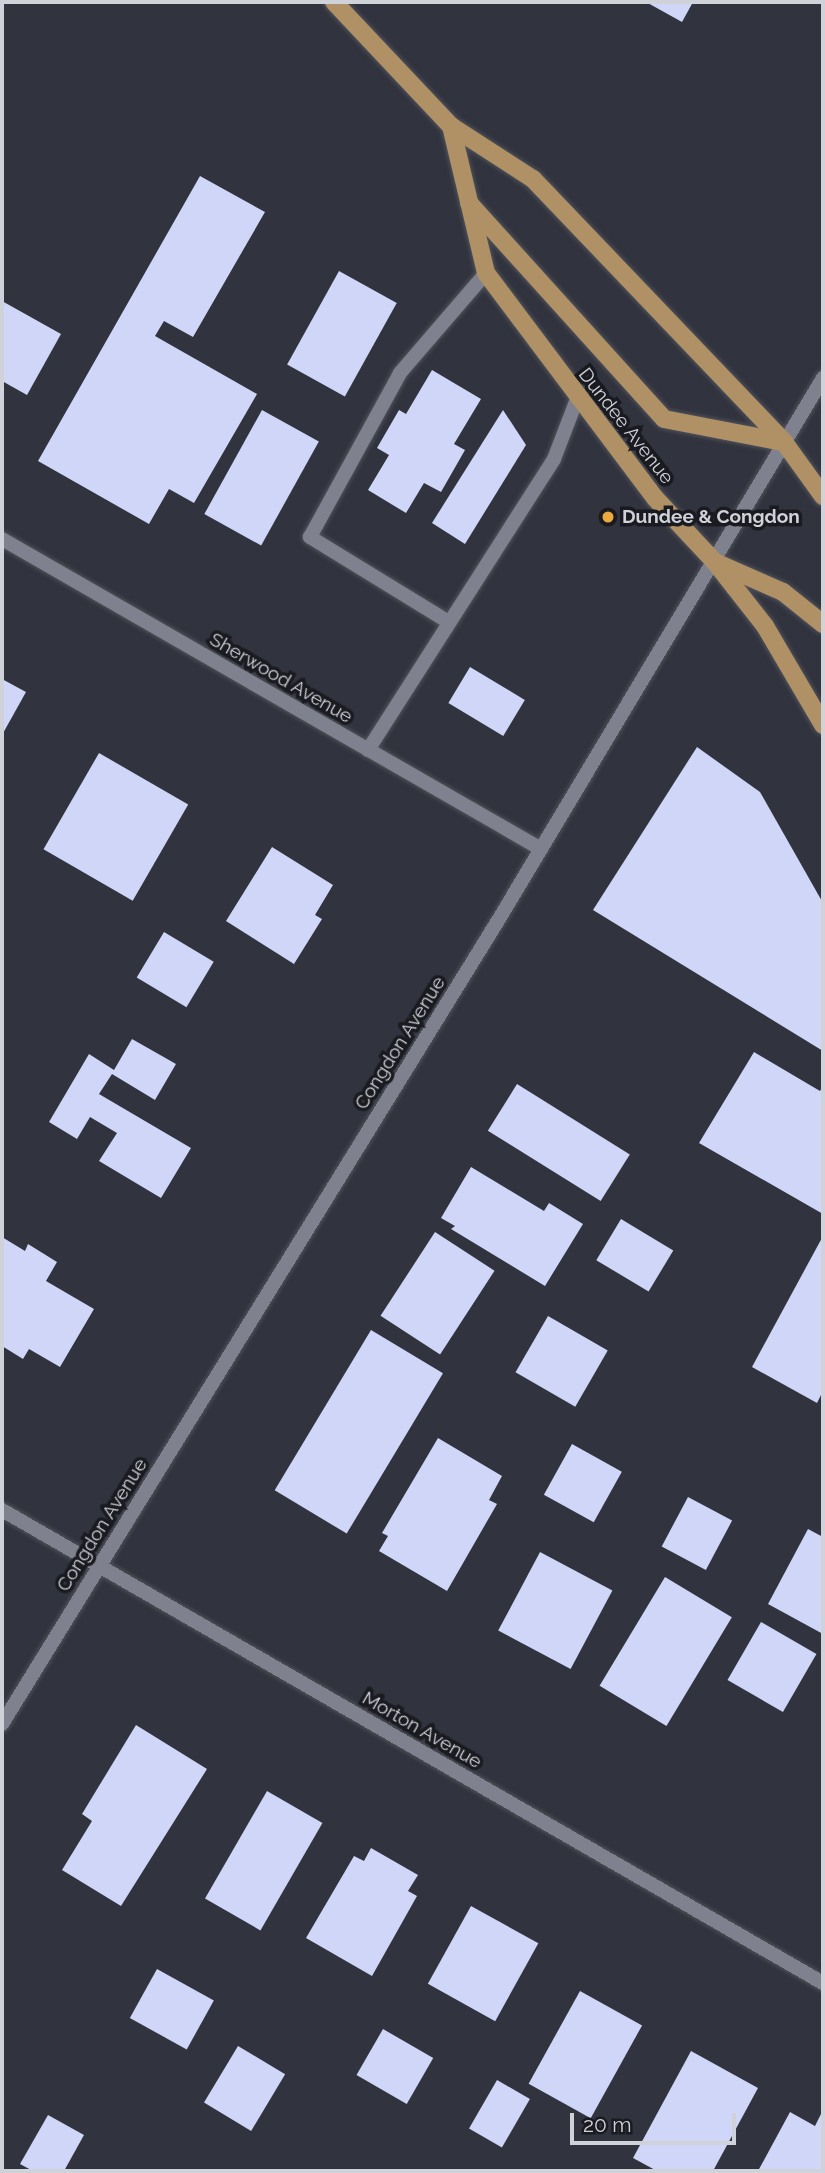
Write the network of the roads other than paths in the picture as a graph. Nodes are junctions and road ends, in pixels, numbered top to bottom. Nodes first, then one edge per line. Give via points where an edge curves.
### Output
1 (334, 2) edge
2 (451, 126) junction
3 (469, 202) junction
4 (485, 273) junction
5 (823, 378) edge
6 (577, 399) junction
7 (784, 442) junction
8 (823, 496) edge
9 (2, 539) edge
10 (714, 561) junction
11 (447, 621) junction
12 (823, 624) edge
13 (823, 725) edge
14 (368, 750) junction
15 (541, 849) junction
16 (2, 1510) edge
17 (99, 1567) junction
18 (2, 1724) edge
19 (823, 1983) edge

1 - 2 main road
2 - 3 main road, Dundee Avenue
2 - 7 main road via 533,179
3 - 4 main road, Dundee Avenue
3 - 7 main road via 664,419
4 - 6 main road, Dundee Avenue
4 - 11 street via 400,373 310,537
5 - 7 street, Congdon Avenue
6 - 10 main road, Dundee Avenue via 655,498
6 - 11 street via 554,459
7 - 8 main road
7 - 10 street, Congdon Avenue
9 - 14 street, Sherwood Avenue
10 - 12 main road via 783,592
10 - 13 main road, Dundee Avenue via 765,626
10 - 15 street, Congdon Avenue
11 - 14 street
14 - 15 street, Sherwood Avenue
15 - 17 street, Congdon Avenue
16 - 17 street, Morton Avenue
17 - 18 street, Congdon Avenue
17 - 19 street, Morton Avenue

